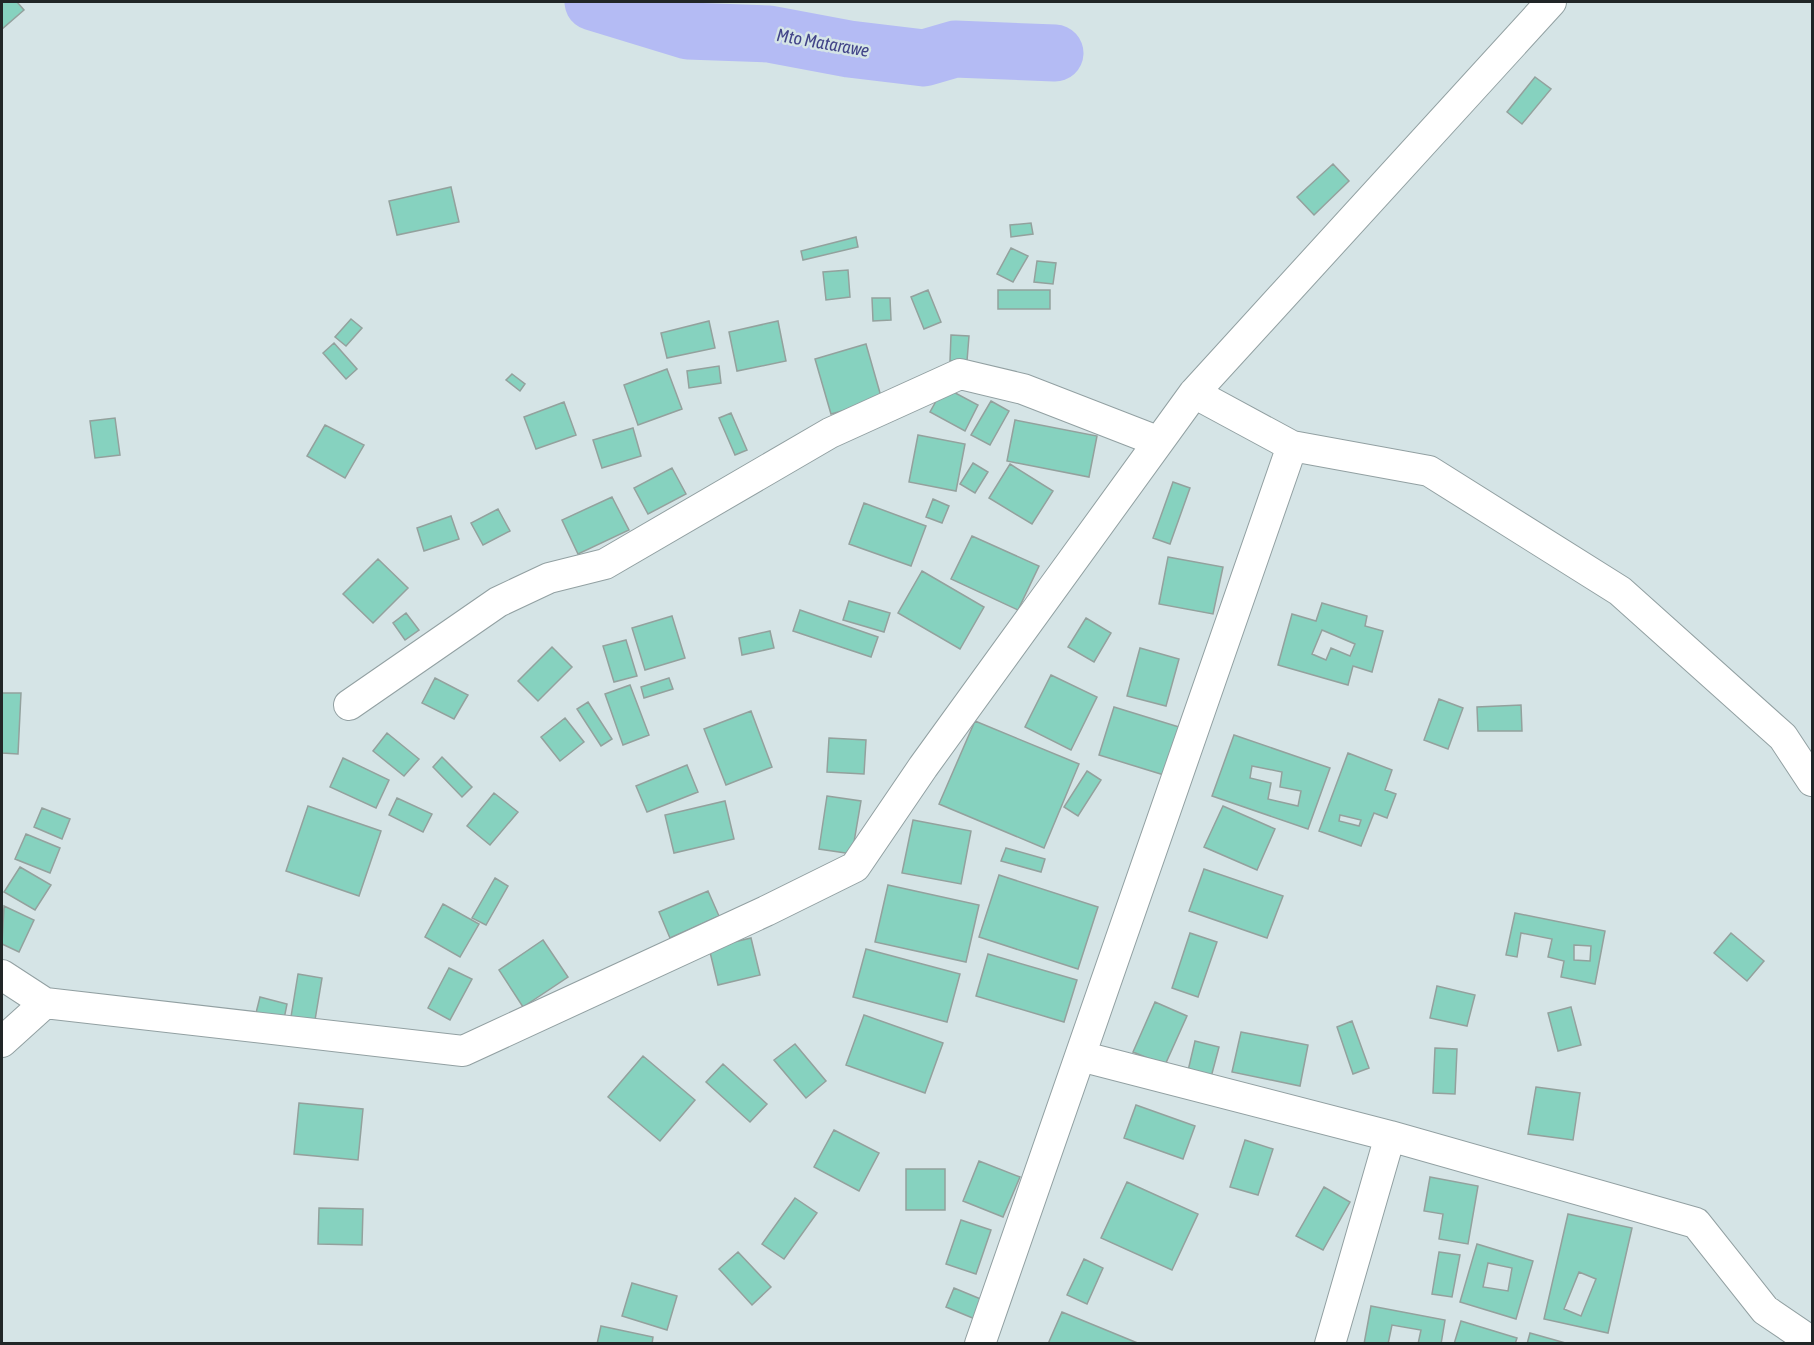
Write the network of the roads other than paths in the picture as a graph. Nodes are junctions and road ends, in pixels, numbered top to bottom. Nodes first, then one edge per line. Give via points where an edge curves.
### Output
1 (1551, 2) edge
2 (1194, 393) junction
3 (1157, 441) junction
4 (1292, 446) junction
5 (349, 705) dead end
6 (1812, 781) edge
7 (2, 975) edge
8 (45, 1003) junction
9 (2, 1042) edge
10 (1080, 1056) junction
11 (1390, 1136) junction
12 (1812, 1342) edge
13 (980, 1344) edge
14 (1330, 1344) edge

1 - 2 street
2 - 3 street
2 - 4 street
3 - 5 street via 1023,389 960,374 830,433 605,564 549,578 498,602
3 - 8 street via 855,867 463,1051
4 - 6 street via 1429,471 1620,591 1783,737
4 - 10 street
7 - 8 street
8 - 9 street
10 - 11 street
10 - 13 street
11 - 12 street via 1696,1223 1765,1310
11 - 14 street

